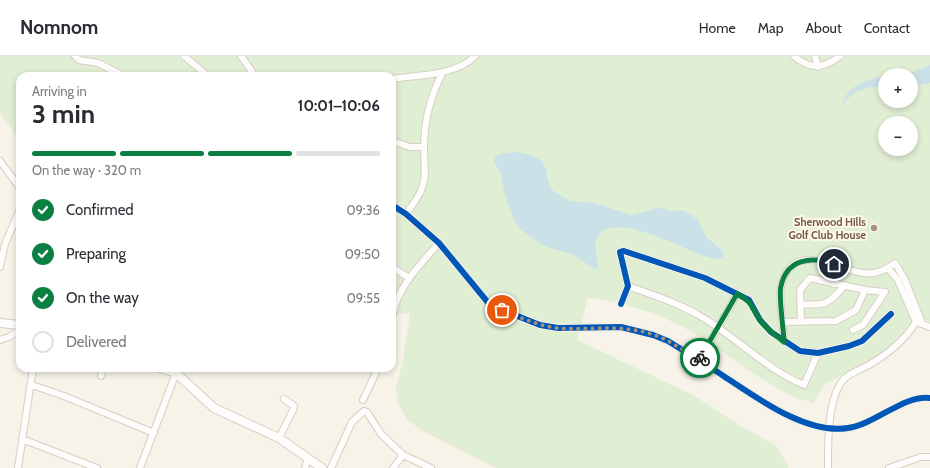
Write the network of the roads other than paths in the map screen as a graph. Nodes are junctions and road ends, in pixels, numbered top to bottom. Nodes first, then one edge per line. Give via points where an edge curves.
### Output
1 (75, 56) edge
2 (184, 56) edge
3 (241, 56) edge
4 (475, 56) edge
5 (794, 56) edge
6 (815, 56) edge
7 (840, 56) edge
8 (818, 67) junction
9 (115, 72) edge
10 (203, 72) edge
11 (252, 72) edge
12 (443, 72) junction
13 (396, 78) edge
14 (396, 142) edge
15 (424, 147) junction
16 (0, 161) edge
17 (16, 183) edge
18 (396, 208) edge
19 (406, 214) junction
20 (16, 218) edge
21 (0, 238) edge
22 (439, 243) junction
23 (5, 244) junction
24 (843, 266) junction
25 (0, 267) edge
26 (888, 268) junction
27 (396, 270) edge
28 (408, 278) junction
29 (832, 284) junction
30 (628, 286) junction
31 (844, 286) junction
32 (865, 290) junction
33 (737, 294) junction
34 (396, 304) edge
35 (621, 304) dead end
36 (800, 304) junction
37 (892, 314) dead end
38 (783, 322) junction
39 (800, 322) junction
40 (0, 323) edge
41 (919, 323) junction
42 (16, 325) edge
43 (930, 327) edge
44 (718, 328) junction
45 (853, 330) dead end
46 (16, 333) edge
47 (0, 340) edge
48 (784, 342) junction
49 (818, 353) junction
50 (699, 361) junction
51 (33, 372) edge
52 (102, 372) edge
53 (173, 372) edge
54 (376, 372) edge
55 (176, 373) junction
56 (101, 376) dead end
57 (32, 385) junction
58 (930, 398) edge
59 (284, 399) dead end
60 (363, 400) dead end
61 (828, 428) junction
62 (154, 433) junction
63 (279, 438) junction
64 (22, 439) junction
65 (403, 455) junction
66 (930, 457) edge
67 (308, 458) junction
68 (18, 468) edge
69 (97, 468) edge
70 (140, 468) edge
71 (305, 468) edge
72 (322, 468) edge
73 (331, 468) edge
74 (393, 468) edge
75 (431, 468) edge
76 (828, 468) edge
77 (889, 468) edge

1 - 9 street via 79,60 98,64
2 - 10 street
3 - 11 street
4 - 12 street via 461,66
5 - 8 street via 803,64
6 - 8 street
7 - 8 street
12 - 13 street
12 - 15 street via 427,111
14 - 15 street via 410,147
15 - 19 street via 425,173 422,189
16 - 17 street
18 - 19 street
19 - 22 street
20 - 23 street
21 - 23 street
22 - 28 street
22 - 50 street via 490,305 540,325 558,328 621,327 654,335
23 - 25 street
24 - 26 street via 864,273 883,272
24 - 29 street
24 - 38 street via 827,261 803,260 788,269 780,287
26 - 41 street via 898,280
26 - 41 street via 894,264 905,280
27 - 28 street
28 - 34 street
29 - 31 street
29 - 36 street via 810,278 800,290
30 - 33 street via 620,252 624,250 705,278
30 - 35 street
30 - 44 street via 677,304
31 - 32 street
31 - 36 street via 832,301 816,305
32 - 39 street via 856,310 836,321
32 - 45 street via 885,292 863,325
33 - 44 street
33 - 48 street via 749,300 760,320
36 - 39 street
37 - 49 street via 862,341 844,348
38 - 39 street
38 - 48 street
40 - 42 street
41 - 43 street
41 - 61 street via 880,358 845,378 835,397
44 - 49 street via 772,368 804,385
44 - 50 street
46 - 47 street
48 - 49 street via 800,351
50 - 61 street via 758,400 796,419
51 - 57 street
52 - 56 street
53 - 55 street
54 - 60 street
55 - 62 street
55 - 63 street via 214,408
57 - 62 street
57 - 64 street
58 - 61 street via 910,401 848,428
59 - 63 street via 294,406
61 - 76 street
62 - 70 street
63 - 67 street
64 - 68 street
64 - 69 street
65 - 73 street via 381,434 364,411 352,422
65 - 74 street
65 - 75 street
66 - 77 street via 921,457
67 - 71 street
67 - 72 street

